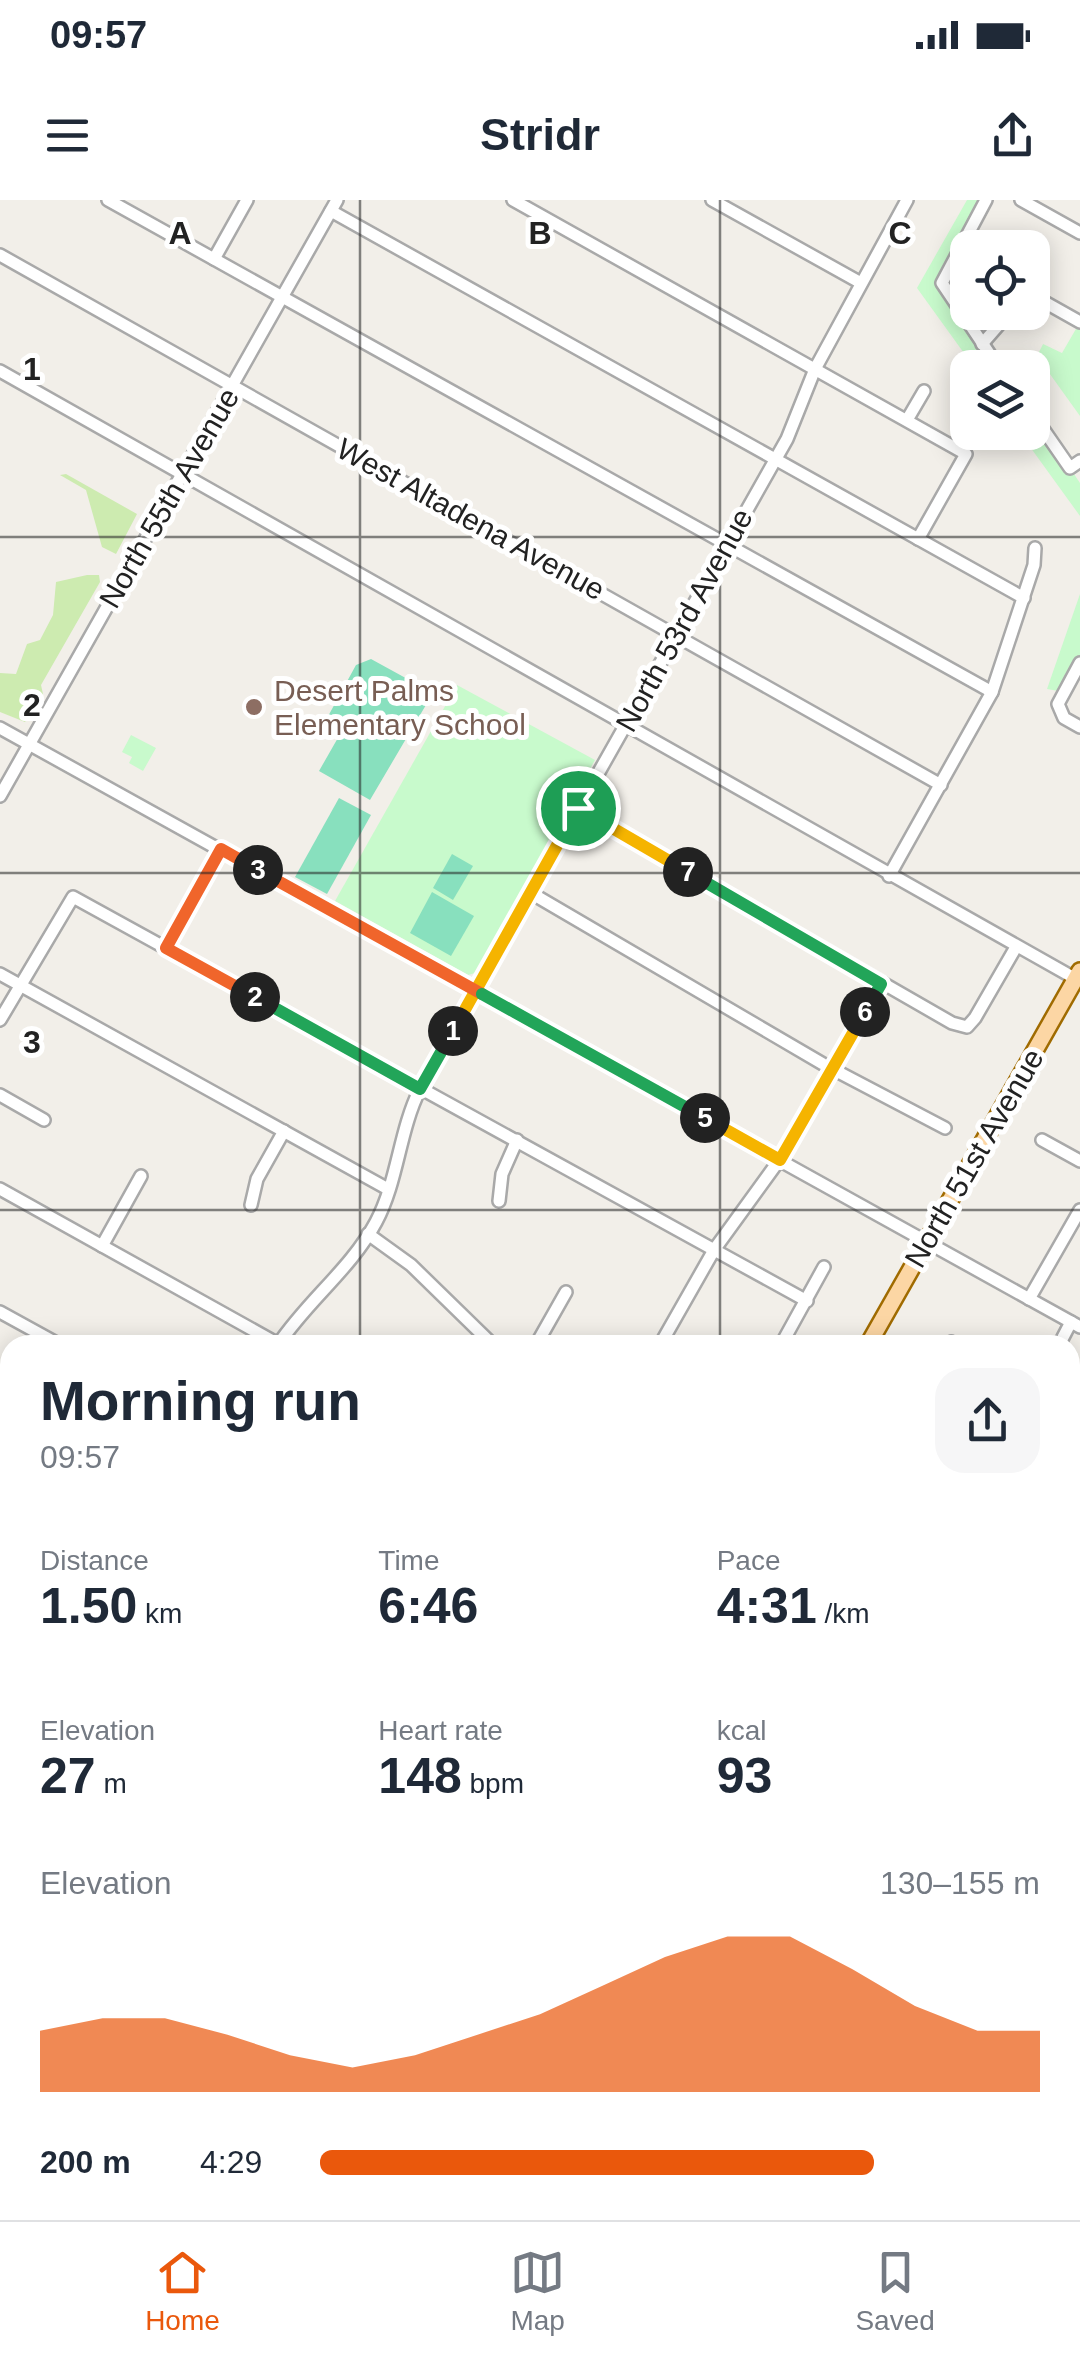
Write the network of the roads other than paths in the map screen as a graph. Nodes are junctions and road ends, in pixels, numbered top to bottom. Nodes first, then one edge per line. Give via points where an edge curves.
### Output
1 (108, 200) edge
2 (247, 200) edge
3 (512, 200) edge
4 (712, 200) edge
5 (907, 200) edge
6 (986, 200) edge
7 (1021, 200) edge
8 (334, 206) edge
9 (1080, 233) edge
10 (0, 256) edge
11 (214, 259) junction
12 (861, 283) junction
13 (282, 297) junction
14 (1050, 305) edge
15 (1080, 322) edge
16 (998, 330) edge
17 (982, 344) junction
18 (986, 350) edge
19 (815, 369) junction
20 (0, 371) edge
21 (232, 386) junction
22 (924, 391) dead end
23 (907, 420) junction
24 (1050, 439) edge
25 (775, 460) junction
26 (1080, 461) edge
27 (181, 476) junction
28 (918, 540) junction
29 (727, 546) junction
30 (1035, 548) dead end
31 (1024, 598) junction
32 (676, 634) junction
33 (1080, 663) edge
34 (992, 692) junction
35 (626, 724) junction
36 (1080, 727) edge
37 (0, 728) edge
38 (30, 745) junction
39 (941, 785) junction
40 (0, 796) edge
41 (578, 808) junction
42 (221, 849) junction
43 (889, 876) junction
44 (530, 893) junction
45 (1016, 947) junction
46 (166, 948) junction
47 (0, 974) edge
48 (1078, 975) edge
49 (881, 984) junction
50 (20, 985) junction
51 (476, 990) junction
52 (0, 1020) edge
53 (833, 1069) junction
54 (420, 1089) junction
55 (0, 1095) edge
56 (44, 1120) dead end
57 (944, 1128) dead end
58 (284, 1132) junction
59 (516, 1140) junction
60 (1042, 1140) dead end
61 (780, 1160) junction
62 (1080, 1161) edge
63 (141, 1176) dead end
64 (0, 1189) edge
65 (388, 1189) junction
66 (500, 1202) dead end
67 (251, 1204) dead end
68 (1080, 1210) edge
69 (368, 1234) junction
70 (927, 1241) junction
71 (102, 1246) junction
72 (714, 1250) junction
73 (824, 1267) dead end
74 (566, 1292) dead end
75 (1029, 1299) junction
76 (807, 1300) junction
77 (0, 1312) edge
78 (1076, 1325) edge
79 (42, 1335) edge
80 (261, 1335) edge
81 (287, 1335) edge
82 (483, 1335) edge
83 (542, 1335) edge
84 (666, 1335) edge
85 (787, 1335) edge
86 (874, 1335) edge

1 - 11 street
2 - 11 street
3 - 19 street
4 - 12 street
5 - 12 street, North 53rd Avenue
6 - 17 street via 942,283
7 - 9 street
8 - 13 street, North 55th Avenue
8 - 25 street
10 - 21 street, West Altadena Avenue
11 - 13 street
12 - 19 street, North 53rd Avenue
13 - 21 street, North 55th Avenue
13 - 29 street
14 - 15 street
16 - 17 street
17 - 18 street
19 - 23 street
19 - 25 street, North 53rd Avenue
20 - 27 street
21 - 27 street, North 55th Avenue
21 - 32 street, West Altadena Avenue
22 - 23 street
23 - 28 street via 966,454
24 - 26 street via 1070,468
25 - 28 street
25 - 29 street, North 53rd Avenue
27 - 35 street
27 - 38 street, North 55th Avenue
28 - 31 street
29 - 32 street, North 53rd Avenue
29 - 34 street
30 - 31 street
31 - 34 street
32 - 35 street, North 53rd Avenue
32 - 39 street, West Altadena Avenue
33 - 36 street via 1058,711
34 - 39 street
35 - 41 street, North 53rd Avenue
35 - 43 street
37 - 38 street
38 - 40 street, North 55th Avenue
38 - 42 street
39 - 43 street
41 - 44 street, North 53rd Avenue
41 - 49 street
42 - 46 street
42 - 51 street
43 - 45 street
44 - 51 street, North 53rd Avenue
44 - 53 street
45 - 48 street
45 - 49 street via 966,1027
46 - 50 street via 72,898
46 - 54 street
47 - 50 street
48 - 70 main road, North 51st Avenue
49 - 53 street
50 - 52 street
50 - 58 street
51 - 54 street, North 53rd Avenue
51 - 61 street
53 - 57 street
53 - 61 street
54 - 59 street
54 - 65 street, North 53rd Avenue
55 - 56 street
58 - 65 street
58 - 67 street
59 - 66 street via 502,1174
59 - 72 street
60 - 62 street
61 - 70 street
61 - 72 street
63 - 71 street
64 - 71 street
65 - 69 street, North 53rd Avenue
68 - 75 street
69 - 81 street, North 53rd Avenue
69 - 82 street via 411,1265
70 - 75 street
70 - 86 main road, North 51st Avenue
71 - 80 street
72 - 76 street
72 - 84 street
73 - 76 street
74 - 83 street
75 - 78 street
76 - 85 street
77 - 79 street

